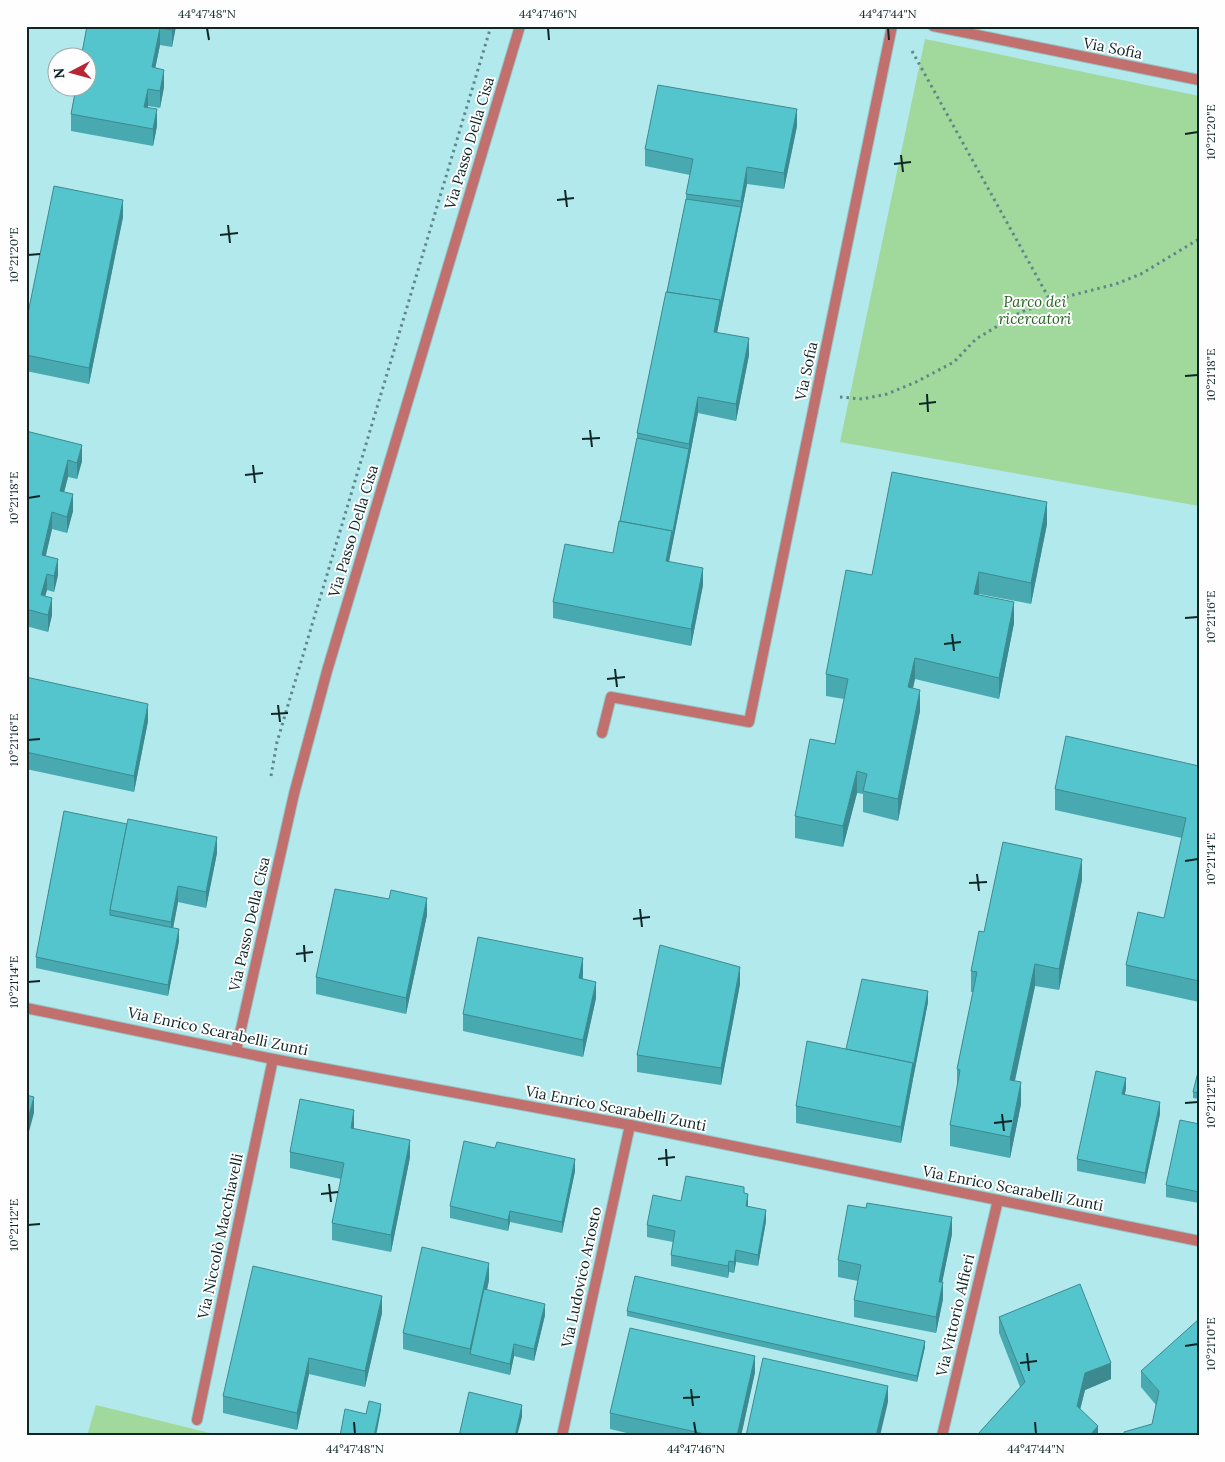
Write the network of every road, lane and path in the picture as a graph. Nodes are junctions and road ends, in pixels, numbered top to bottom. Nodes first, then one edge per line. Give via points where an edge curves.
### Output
1 (491, 26) edge
2 (520, 26) edge
3 (892, 26) edge
4 (933, 26) edge
5 (908, 44) dead end
6 (1199, 80) edge
7 (1199, 239) edge
8 (1052, 302) junction
9 (817, 395) junction
10 (602, 733) dead end
11 (277, 742) dead end
12 (26, 1008) edge
13 (236, 1051) junction
14 (273, 1059) junction
15 (630, 1125) junction
16 (998, 1200) junction
17 (1199, 1241) edge
18 (197, 1420) dead end
19 (562, 1436) edge
20 (942, 1436) edge

1 - 11 path
2 - 13 street, Via Passo Della Cisa via 324,679 294,794
3 - 9 street, Via Sofia
4 - 6 street, Via Sofia
5 - 8 path
7 - 8 path via 1141,274
8 - 9 path via 1021,312 976,339 954,362 886,394 862,399
9 - 10 street, Via Sofia via 749,722 611,697
12 - 13 street, Via Enrico Scarabelli Zunti
13 - 14 street, Via Enrico Scarabelli Zunti
14 - 15 street, Via Enrico Scarabelli Zunti
14 - 18 street, Via Niccolò Macchiavelli
15 - 16 street, Via Enrico Scarabelli Zunti
15 - 19 street, Via Ludovico Ariosto
16 - 17 street, Via Enrico Scarabelli Zunti
16 - 20 street, Via Vittorio Alfieri

